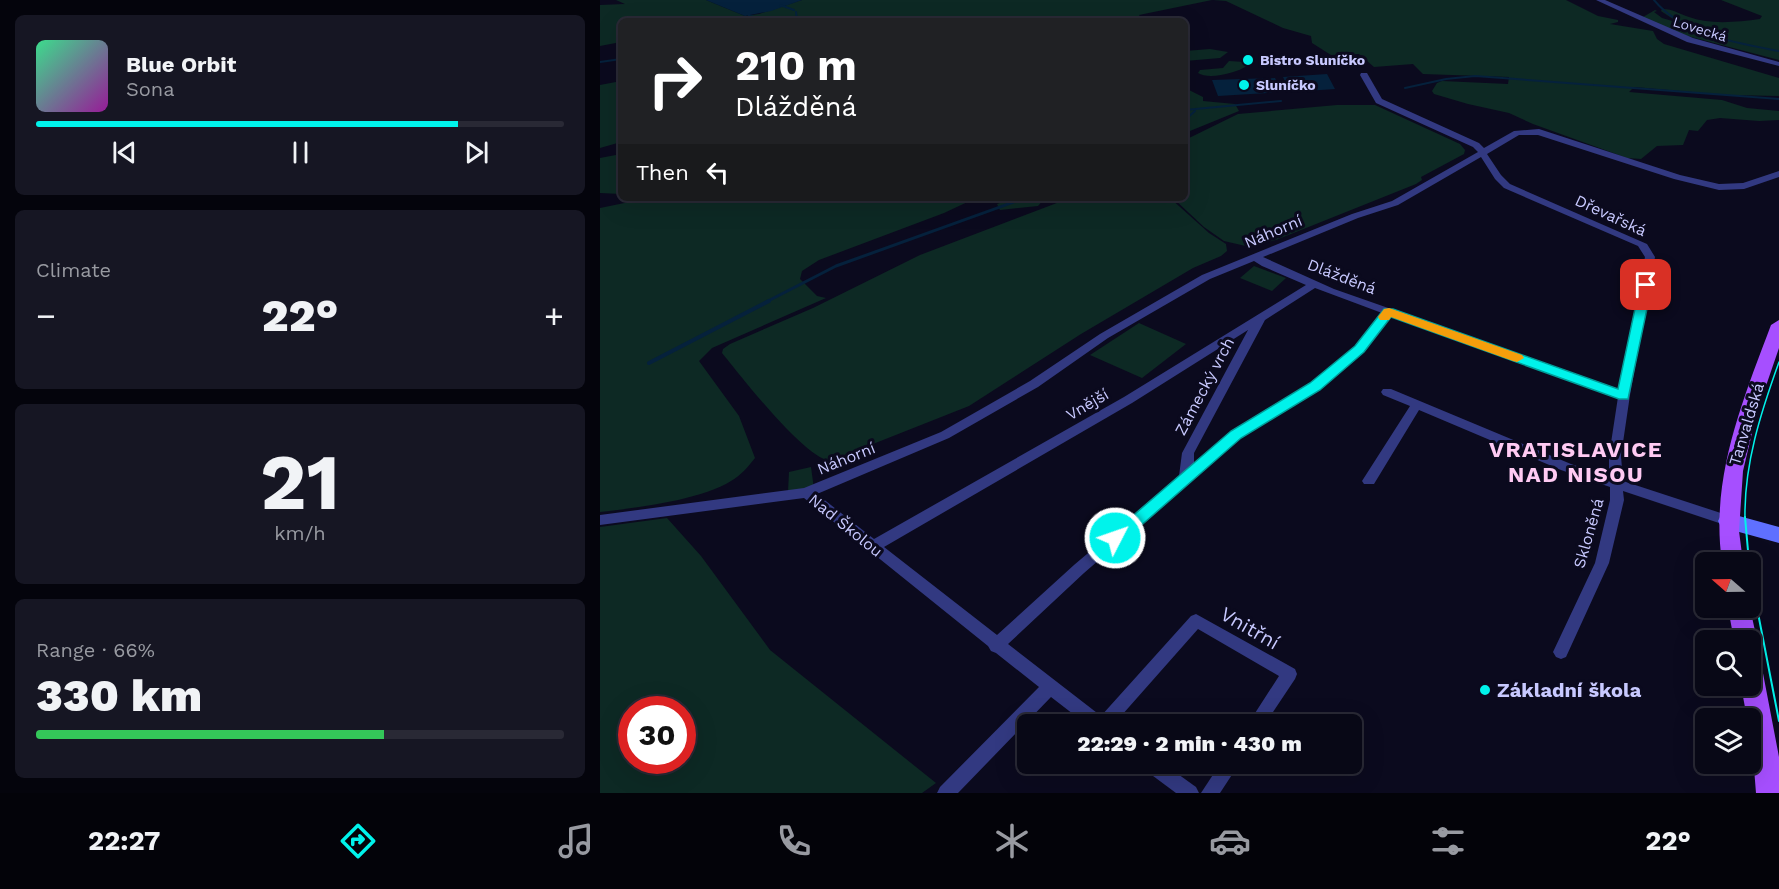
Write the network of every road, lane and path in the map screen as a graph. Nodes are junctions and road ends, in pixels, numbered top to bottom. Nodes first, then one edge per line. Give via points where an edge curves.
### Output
1 (1599, 0) edge
2 (1779, 64) edge
3 (1364, 75) dead end
4 (1484, 152) junction
5 (1779, 174) edge
6 (1254, 256) junction
7 (1315, 284) junction
8 (1389, 312) junction
9 (1262, 316) junction
10 (1779, 325) edge
11 (1387, 392) dead end
12 (1624, 395) junction
13 (1417, 404) junction
14 (1186, 476) junction
15 (1369, 481) dead end
16 (1617, 486) junction
17 (806, 493) junction
18 (600, 520) edge
19 (1728, 521) junction
20 (1779, 535) edge
21 (873, 546) junction
22 (1731, 552) edge
23 (996, 646) junction
24 (1561, 652) dead end
25 (1050, 687) junction
26 (1755, 696) edge
27 (1085, 714) edge
28 (1113, 714) edge
29 (1263, 714) edge
30 (1164, 774) edge
31 (1223, 774) edge
32 (946, 793) edge
33 (1190, 793) edge
34 (1210, 793) edge
35 (1769, 793) edge

1 - 2 street, Lovecká via 1690,40
3 - 4 street via 1379,101
4 - 5 street, Náhorní via 1526,131 1719,187 1744,186
4 - 6 street, Náhorní via 1395,203
4 - 12 street, Dřevařská via 1497,179 1507,186 1642,244 1648,252 1650,263
6 - 7 street, Dlážděná
6 - 17 street, Náhorní via 1206,277 1104,336 1034,384 945,435
7 - 8 street, Dlážděná
7 - 9 street, Vnější
8 - 12 street, Dlážděná
8 - 14 street via 1359,349 1315,387 1236,435
9 - 14 street, Zámecký vrch via 1188,453
9 - 21 street, Vnější via 1128,400
10 - 19 main road, Tanvaldská via 1738,440
11 - 13 street, Skloněná
12 - 16 street, Dřevařská via 1616,456
13 - 15 street
13 - 16 street, Skloněná
14 - 23 street
16 - 19 street
16 - 24 street, Skloněná via 1602,562
17 - 18 street, Nad Školou
17 - 21 street, Nad Školou
19 - 20 street
19 - 22 main road, Tanvaldská
21 - 23 street, Nad Školou
23 - 25 street, Nad Školou
25 - 27 street, Nad Školou
25 - 32 street
26 - 35 main road
28 - 29 street, Vnitřní via 1196,620 1289,674
30 - 33 street
31 - 34 street

